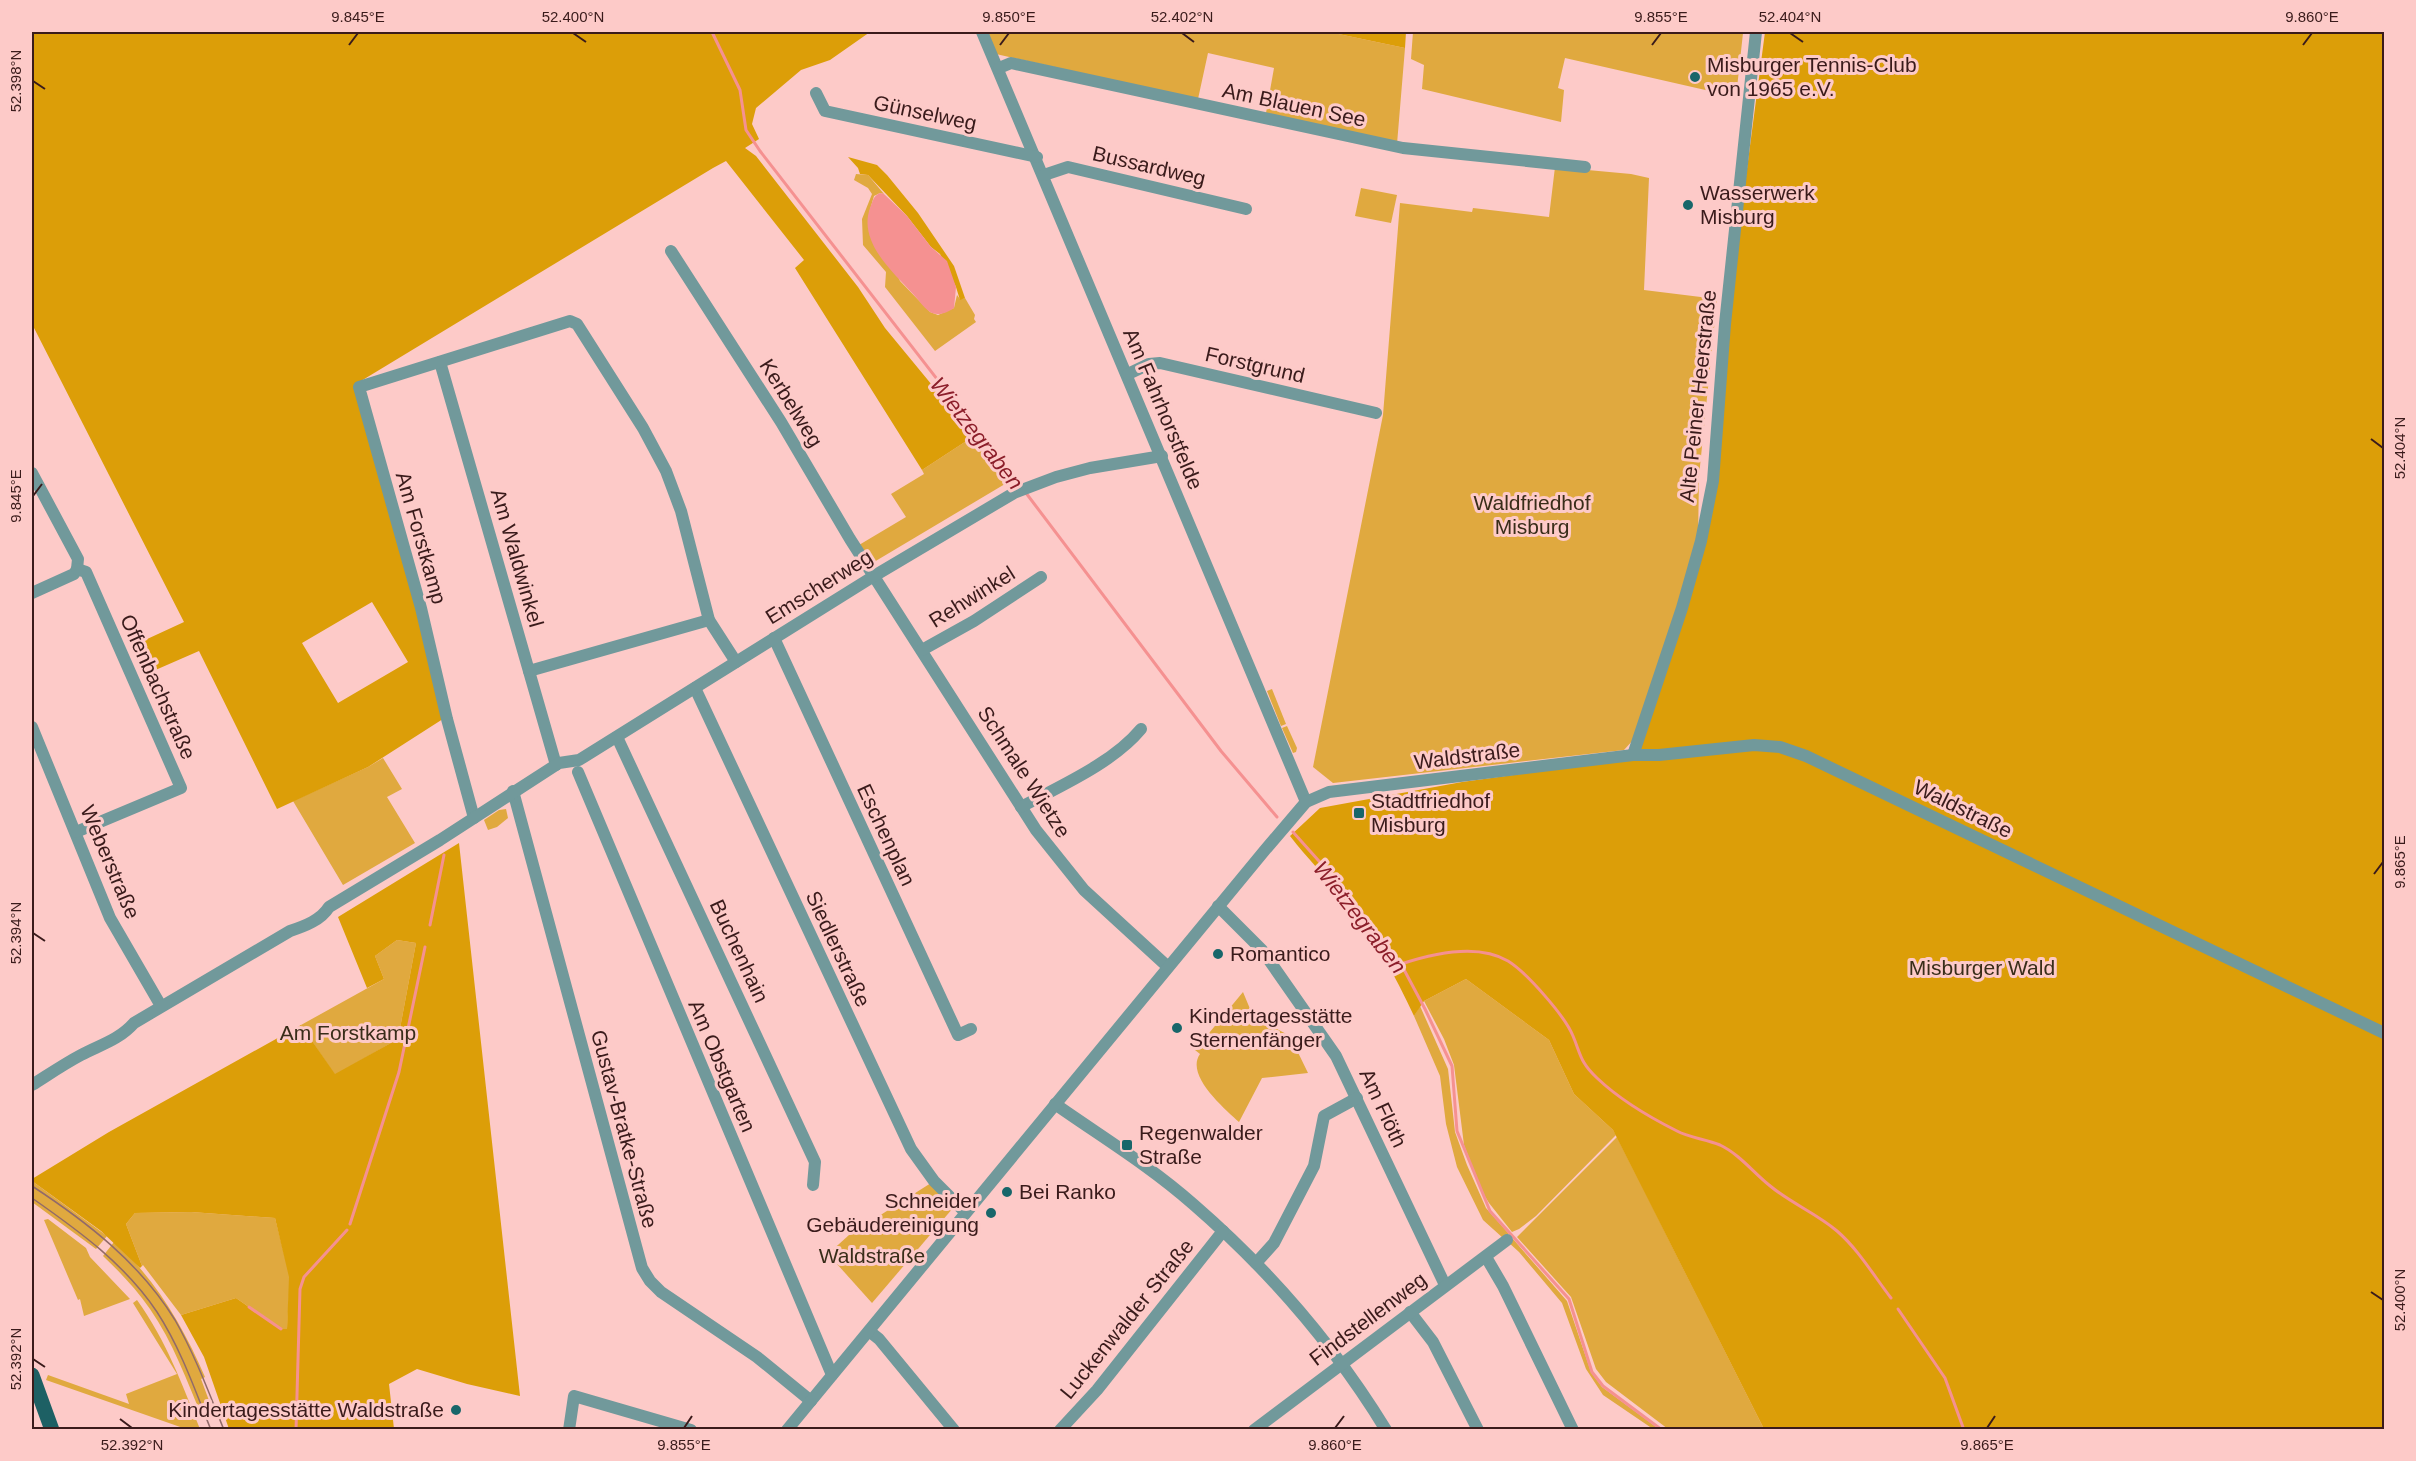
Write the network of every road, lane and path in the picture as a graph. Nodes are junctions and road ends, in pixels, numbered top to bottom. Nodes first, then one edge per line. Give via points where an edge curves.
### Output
1 (982, 32) edge
2 (1756, 32) edge
3 (999, 68) junction
4 (816, 93) dead end
5 (1037, 158) junction
6 (1585, 167) dead end
7 (1044, 175) junction
8 (1246, 208) dead end
9 (671, 251) dead end
10 (440, 362) junction
11 (1128, 374) junction
12 (1376, 413) dead end
13 (1162, 456) junction
14 (32, 473) edge
15 (77, 568) junction
16 (874, 576) junction
17 (1041, 577) dead end
18 (32, 593) edge
19 (709, 620) junction
20 (774, 638) junction
21 (922, 650) junction
22 (736, 662) junction
23 (529, 671) junction
24 (695, 688) junction
25 (32, 727) edge
26 (1140, 729) dead end
27 (617, 737) junction
28 (1633, 755) junction
29 (556, 765) junction
30 (578, 772) dead end
31 (513, 791) junction
32 (1306, 802) junction
33 (1021, 807) junction
34 (474, 819) junction
35 (76, 832) junction
36 (1218, 906) junction
37 (1168, 967) junction
38 (161, 1006) junction
39 (971, 1029) dead end
40 (2385, 1033) edge
41 (32, 1085) edge
42 (1357, 1098) junction
43 (1056, 1104) junction
44 (813, 1185) dead end
45 (965, 1212) junction
46 (1223, 1231) junction
47 (1507, 1240) dead end
48 (1486, 1257) junction
49 (1256, 1263) junction
50 (1445, 1285) junction
51 (1410, 1312) junction
52 (868, 1331) junction
53 (1342, 1364) junction
54 (32, 1375) edge
55 (832, 1375) junction
56 (811, 1401) junction
57 (52, 1430) edge
58 (569, 1430) edge
59 (691, 1430) edge
60 (787, 1430) edge
61 (954, 1430) edge
62 (1060, 1430) edge
63 (1254, 1430) edge
64 (1386, 1430) edge
65 (1478, 1430) edge
66 (1573, 1430) edge

1 - 3 street, Am Fahrhorstfelde
2 - 28 street, Alte Peiner Heerstraße via 1725,324 1713,481 1682,608
3 - 5 street, Am Fahrhorstfelde
3 - 6 street, Am Blauen See via 1011,63 1403,148
4 - 5 street, Günselweg via 825,111
5 - 7 street, Am Fahrhorstfelde
7 - 8 street, Bussardweg via 1068,167
7 - 11 street, Am Fahrhorstfelde
9 - 16 street, Kerbelweg
10 - 19 street via 566,322 577,324 666,471 681,511
10 - 23 street, Am Waldwinkel
10 - 34 street, Am Forstkamp via 359,387
11 - 12 street, Forstgrund via 1160,363
11 - 13 street, Am Fahrhorstfelde
13 - 16 street, Emscherweg via 1090,468 1031,485
13 - 32 street, Am Fahrhorstfelde
14 - 15 street via 78,559
15 - 18 street via 74,574
15 - 35 street, Offenbachstraße via 86,572 181,788
16 - 20 street, Emscherweg
16 - 21 street, Schmale Wietze
17 - 21 street, Rehwinkel
19 - 22 street
19 - 23 street
20 - 22 street, Emscherweg
20 - 39 street, Eschenplan via 958,1035
21 - 33 street, Schmale Wietze
22 - 24 street, Emscherweg
23 - 29 street, Am Waldwinkel
24 - 27 street, Emscherweg
24 - 45 street, Siedlerstraße via 910,1149
25 - 35 street, Weberstraße
26 - 33 street via 1131,741 1107,758
27 - 29 street, Emscherweg via 579,759
27 - 44 street, Buchenhain via 815,1162
28 - 32 street, Waldstraße via 1329,792
28 - 40 street, Waldstraße via 1754,745 1779,747 1806,756
29 - 31 street, Emscherweg
30 - 55 street, Am Obstgarten
31 - 34 street
31 - 56 street, Gustav-Bratke-Straße via 642,1268 661,1292 757,1357
32 - 36 street, Waldstraße
33 - 37 street, Schmale Wietze via 1084,890
34 - 38 street via 329,907 325,914 305,926
35 - 38 street, Weberstraße via 110,918
36 - 37 street, Waldstraße
36 - 42 street, Am Flöth via 1262,950 1336,1056
37 - 43 street, Waldstraße
38 - 41 street via 115,1039
42 - 49 street via 1324,1116 1314,1166 1274,1243
42 - 50 street, Am Flöth
43 - 45 street, Waldstraße
43 - 46 street via 1159,1176
45 - 52 street, Waldstraße
46 - 49 street
46 - 62 street, Luckenwalder Straße via 1097,1390
47 - 48 street, Findstellenweg
48 - 50 street, Findstellenweg
48 - 66 street
49 - 53 street
50 - 51 street, Findstellenweg
51 - 53 street, Findstellenweg
51 - 65 street via 1433,1342
52 - 55 street, Waldstraße
52 - 61 street via 879,1339
53 - 63 street, Findstellenweg
53 - 64 street
54 - 57 main road
55 - 56 street, Waldstraße
56 - 60 street, Waldstraße
58 - 59 street via 574,1396

